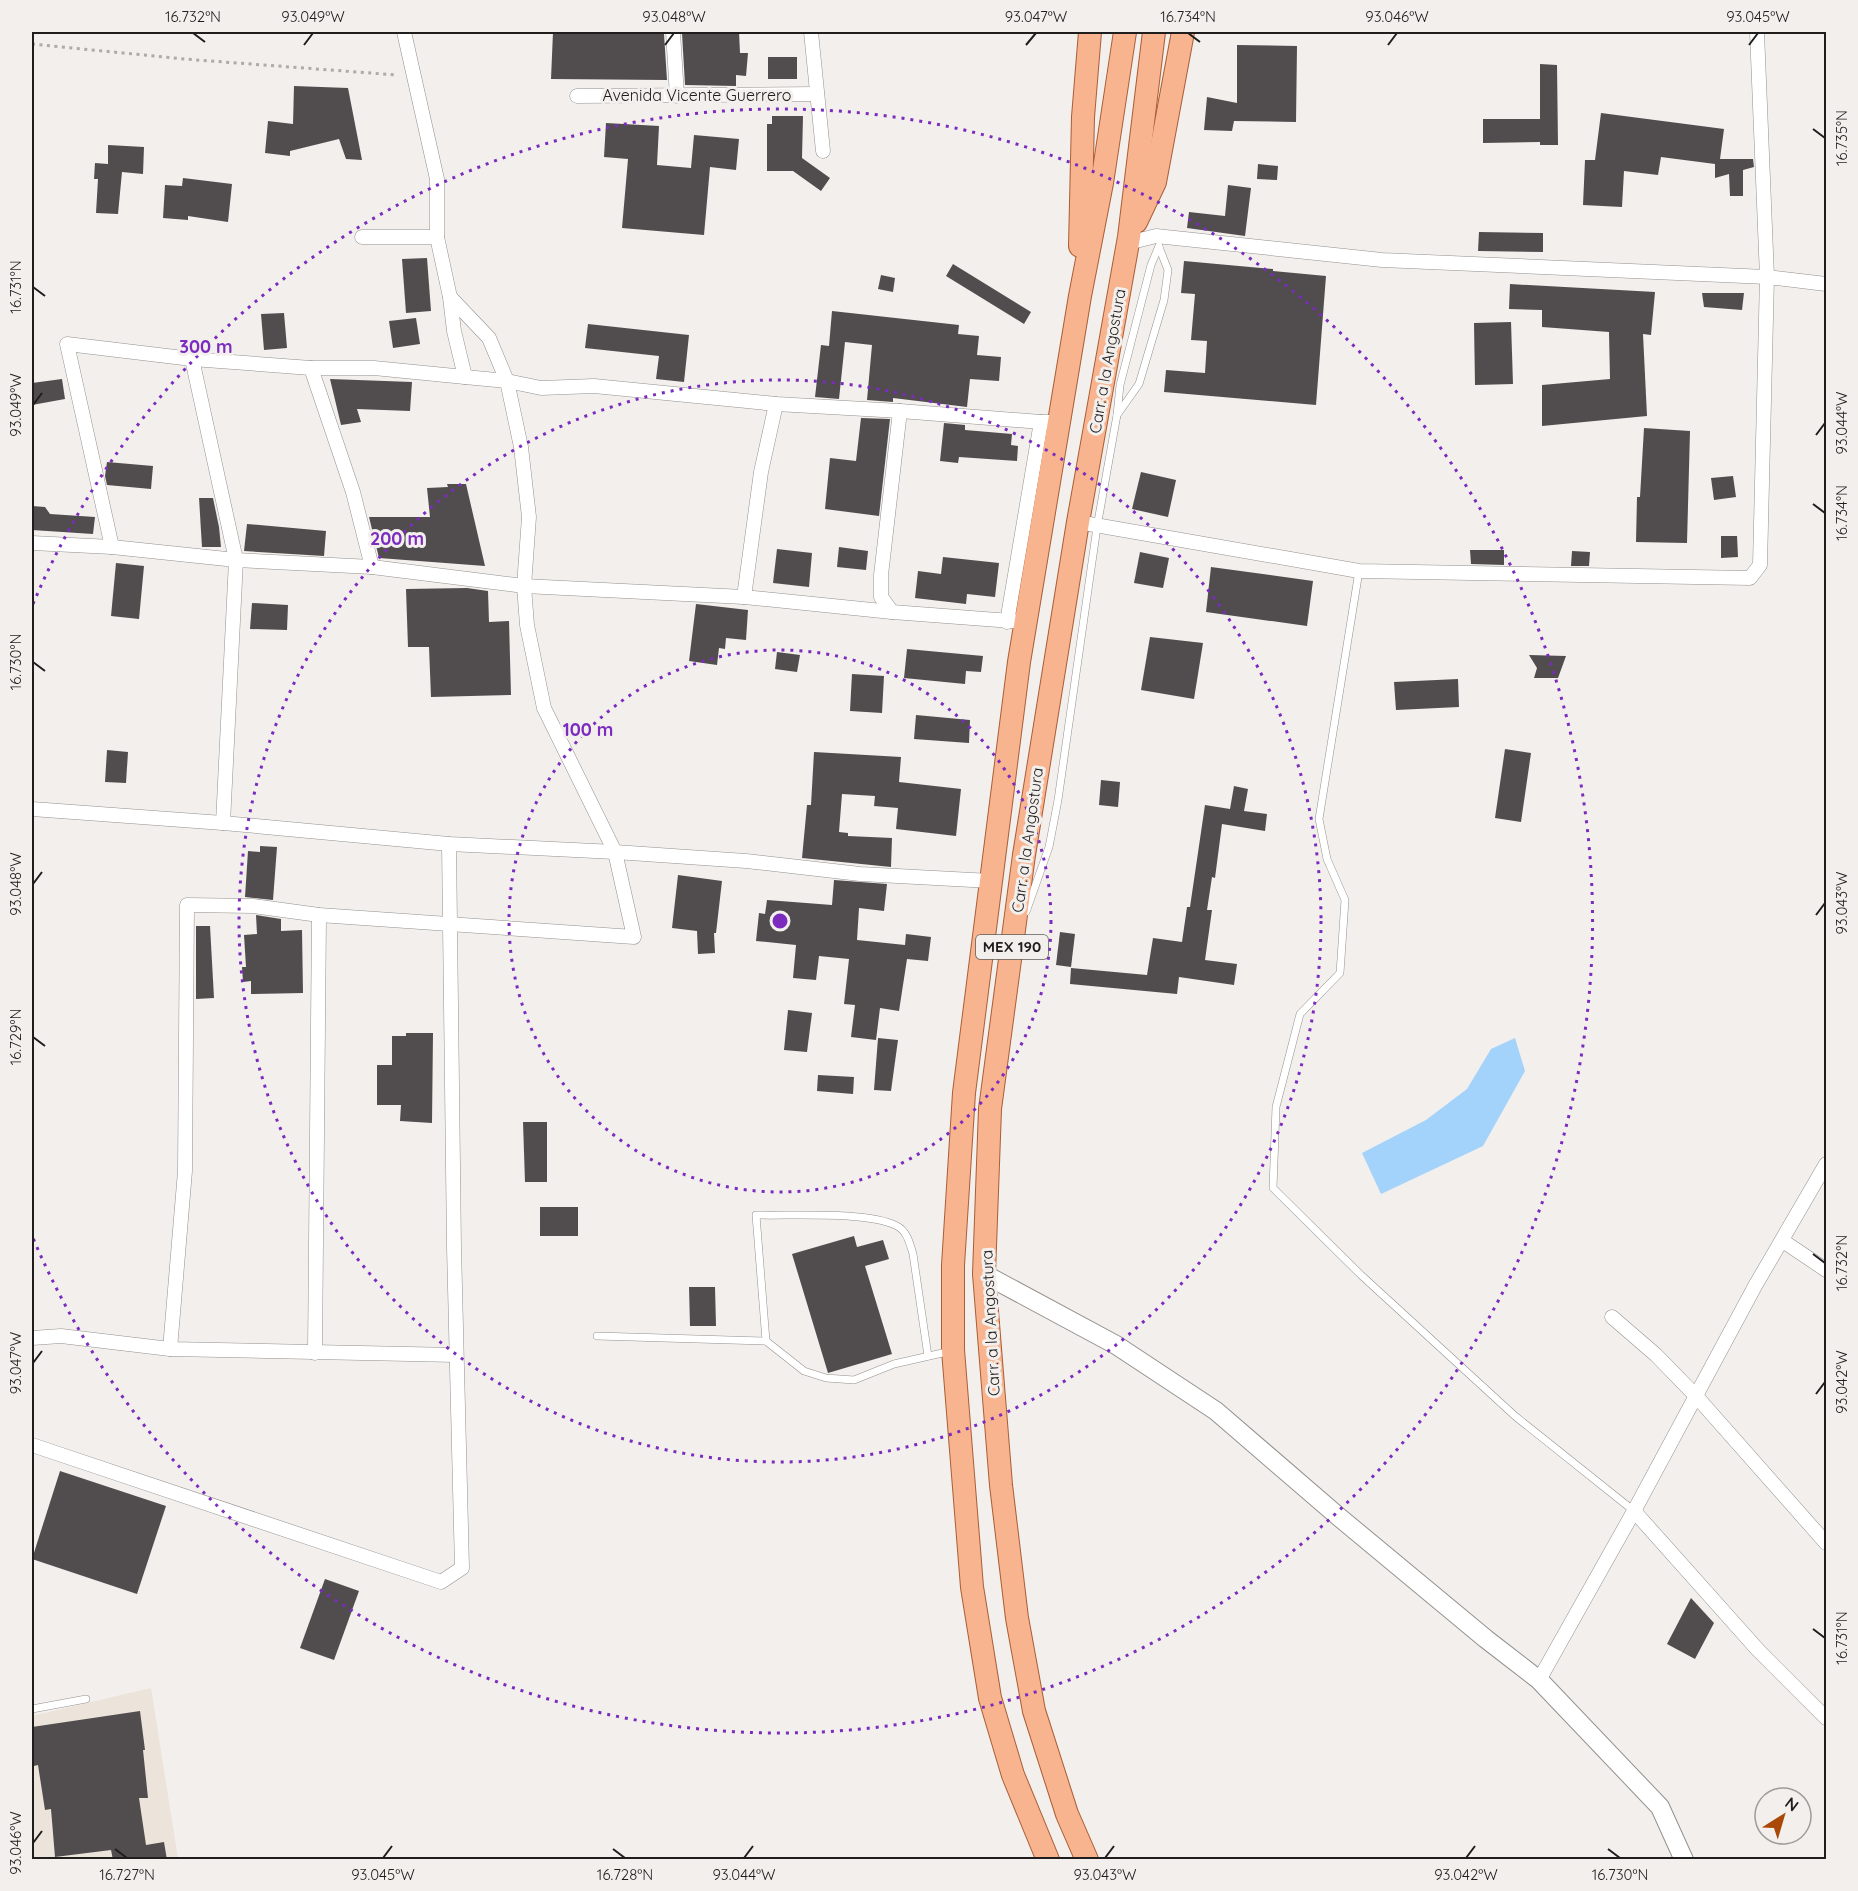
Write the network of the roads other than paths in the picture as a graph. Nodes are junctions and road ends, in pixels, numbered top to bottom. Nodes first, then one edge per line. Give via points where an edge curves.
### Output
1 (404, 32) edge
2 (673, 32) edge
3 (811, 32) edge
4 (1090, 32) edge
5 (1125, 32) edge
6 (1154, 32) edge
7 (1182, 32) edge
8 (1757, 32) edge
9 (817, 94) junction
10 (577, 96) dead end
11 (677, 96) junction
12 (823, 151) dead end
13 (362, 237) dead end
14 (437, 237) junction
15 (1128, 240) junction
16 (1160, 242) junction
17 (1767, 277) junction
18 (1827, 285) edge
19 (1080, 296) junction
20 (450, 297) junction
21 (192, 358) junction
22 (311, 368) junction
23 (465, 377) junction
24 (507, 381) junction
25 (776, 404) junction
26 (900, 411) junction
27 (1117, 415) junction
28 (1050, 422) junction
29 (1087, 525) junction
30 (32, 543) edge
31 (112, 547) junction
32 (237, 560) junction
33 (372, 567) junction
34 (1359, 571) junction
35 (524, 586) junction
36 (744, 597) junction
37 (892, 612) junction
38 (1016, 622) junction
39 (32, 809) edge
40 (223, 823) junction
41 (449, 844) junction
42 (615, 852) junction
43 (991, 881) junction
44 (319, 915) junction
45 (450, 924) junction
46 (1827, 1164) edge
47 (1783, 1241) junction
48 (1827, 1269) edge
49 (984, 1274) junction
50 (1612, 1317) dead end
51 (597, 1336) dead end
52 (32, 1338) edge
53 (766, 1341) junction
54 (170, 1349) junction
55 (953, 1350) junction
56 (315, 1353) junction
57 (456, 1356) junction
58 (928, 1356) junction
59 (1696, 1396) junction
60 (32, 1445) edge
61 (1634, 1511) junction
62 (1827, 1543) edge
63 (1539, 1680) junction
64 (86, 1699) dead end
65 (32, 1709) edge
66 (1827, 1718) edge
67 (1048, 1860) edge
68 (1087, 1860) edge
69 (1684, 1860) edge

1 - 14 street via 437,179
2 - 11 street
3 - 9 street
4 - 19 main road via 1083,117
5 - 19 main road, Carr. a la Angostura / MEX 190
6 - 15 main road, Carr. a la Angostura / MEX 190
7 - 15 main road via 1155,182
8 - 17 street
9 - 11 street, Avenida Vicente Guerrero
9 - 12 street
10 - 11 street, Avenida Vicente Guerrero
13 - 14 street
14 - 20 street
15 - 16 street via 1156,236
15 - 29 main road, Carr. a la Angostura / MEX 190
16 - 17 street via 1382,260
16 - 27 lane via 1120,384
16 - 27 lane via 1168,270 1164,300 1139,384
17 - 18 street
17 - 34 street via 1761,566 1750,578
19 - 28 main road, Carr. a la Angostura / MEX 190
20 - 23 street
20 - 24 street via 489,338
21 - 22 street
21 - 31 street via 67,344
21 - 32 street
22 - 23 street via 374,368
22 - 33 street via 353,492
23 - 24 street
24 - 25 street via 541,388 594,386
24 - 35 street via 521,447 529,517
25 - 26 street
25 - 36 street via 761,472
26 - 28 street
26 - 37 street via 881,575 881,597
27 - 29 lane
28 - 38 main road, Carr. a la Angostura / MEX 190
29 - 34 street
29 - 49 main road, Carr. a la Angostura / MEX 190 via 1024,855 990,1109
30 - 31 street
31 - 32 street
32 - 33 street
32 - 40 street
33 - 35 street
34 - 61 lane via 1319,819 1327,859 1345,900 1340,973 1300,1014 1276,1107 1272,1188 1515,1416
35 - 36 street
35 - 42 street via 527,625 544,708
36 - 37 street
37 - 38 street
38 - 43 main road, Carr. a la Angostura / MEX 190
39 - 40 street
40 - 41 street
41 - 42 street
41 - 45 street
42 - 43 street via 860,874
42 - 45 street via 634,937
43 - 55 main road, Carr. a la Angostura / MEX 190 via 964,1093 953,1265
44 - 45 street
44 - 54 street via 254,906 187,905 185,1171
44 - 56 street
45 - 57 street
46 - 47 street
47 - 48 street
47 - 59 street
49 - 63 street via 1116,1346 1216,1411 1348,1525
49 - 68 main road, Carr. a la Angostura / MEX 190 via 1001,1485 1017,1618 1034,1711 1067,1814
50 - 59 street
51 - 53 lane
52 - 54 street via 61,1336
53 - 58 lane via 804,1371 836,1379 854,1380
53 - 58 lane via 756,1215 869,1217 899,1227 909,1239
54 - 56 street
55 - 58 lane
55 - 67 main road, Carr. a la Angostura / MEX 190 via 972,1587 990,1698 1013,1775
56 - 57 street
57 - 60 street via 462,1568 441,1582
59 - 61 street
59 - 62 street
61 - 63 street
61 - 66 street via 1758,1650
63 - 69 street via 1660,1807
64 - 65 lane

